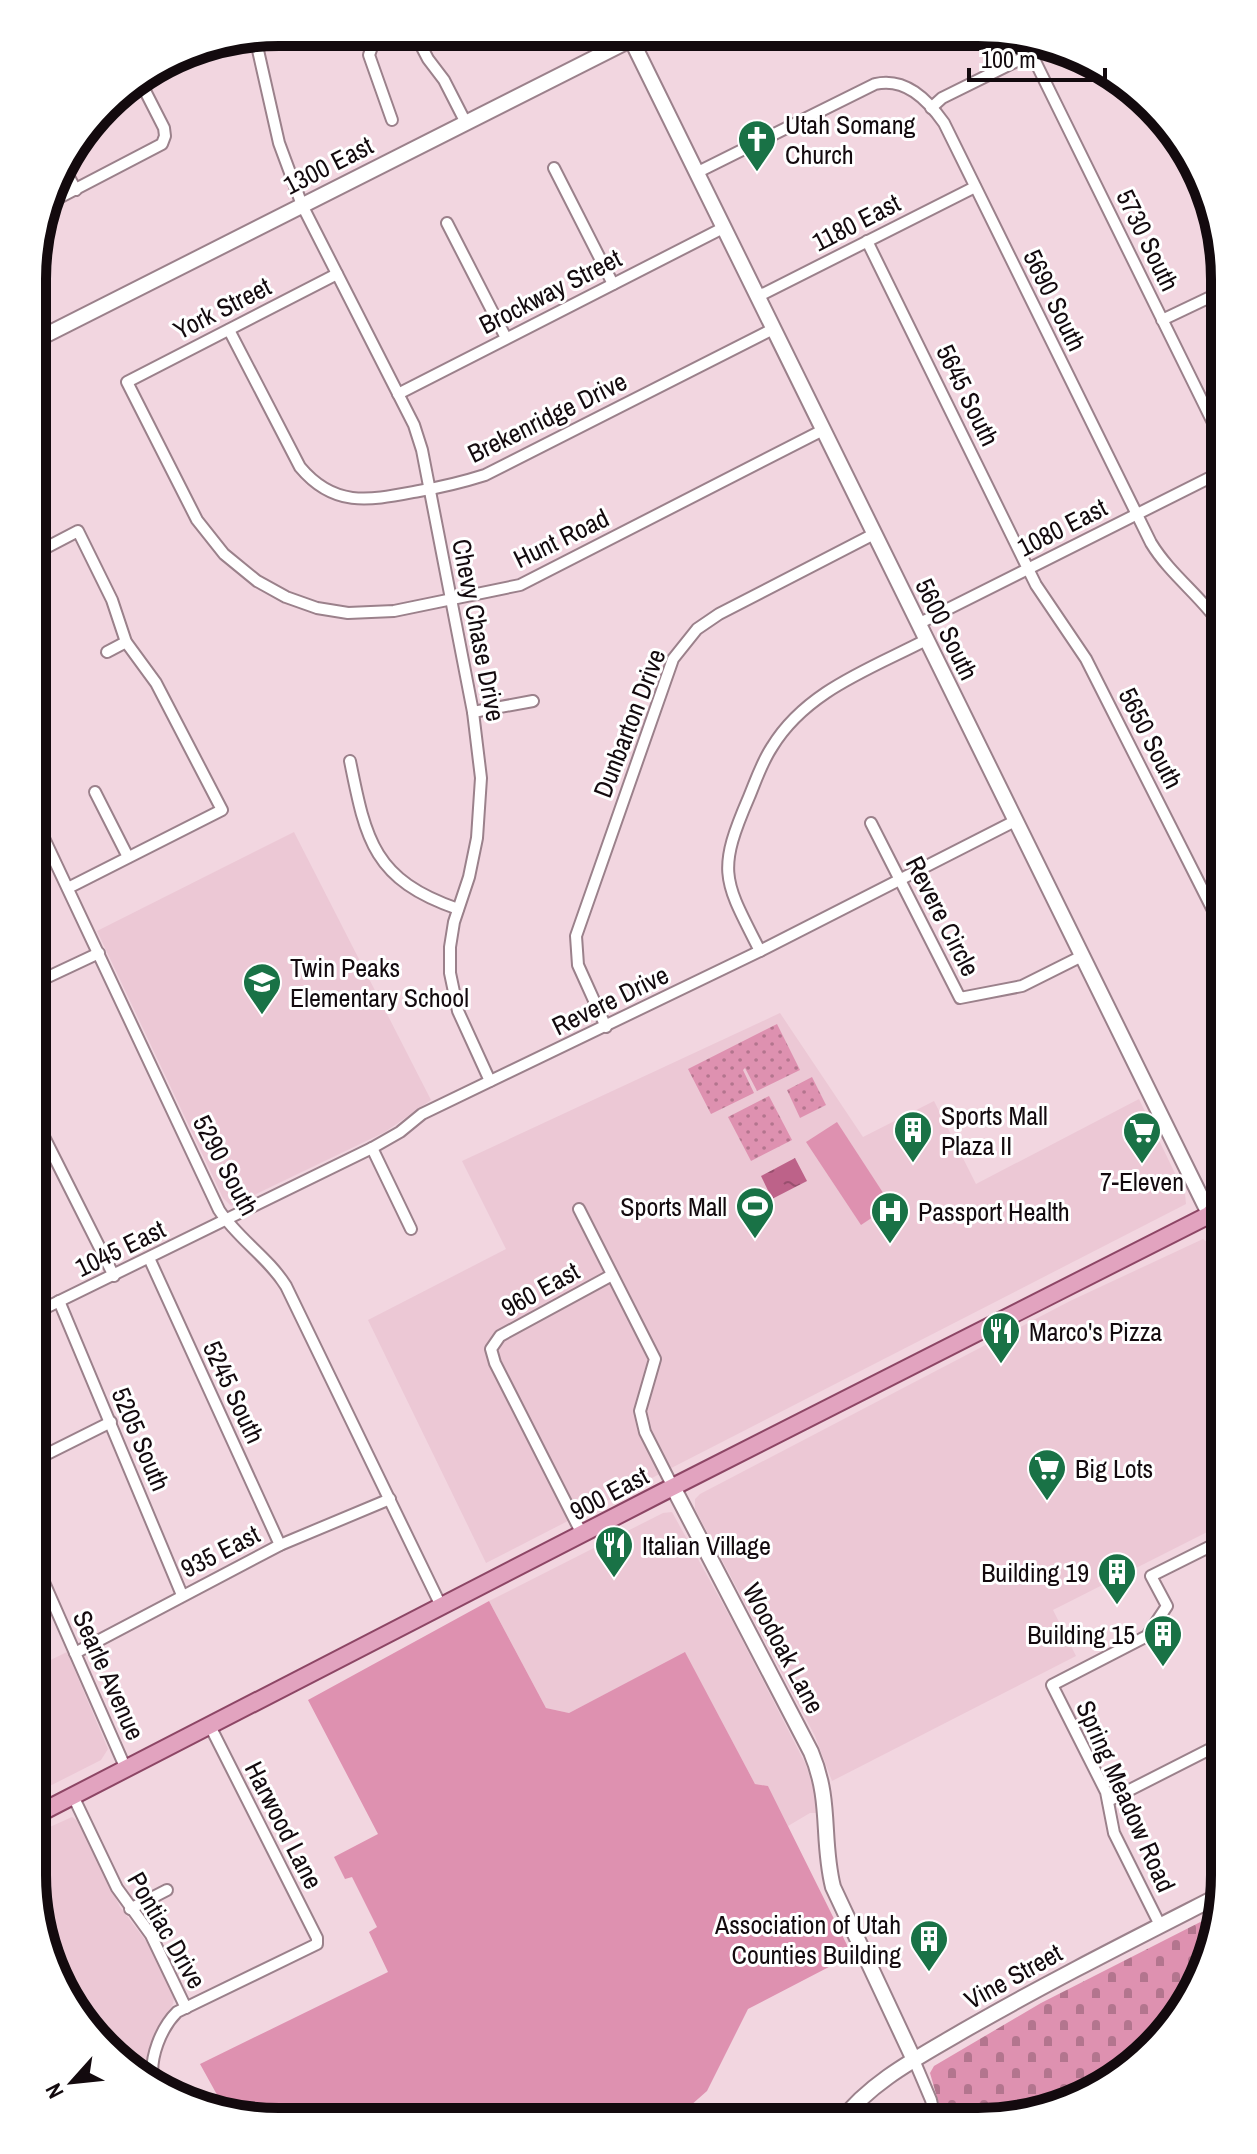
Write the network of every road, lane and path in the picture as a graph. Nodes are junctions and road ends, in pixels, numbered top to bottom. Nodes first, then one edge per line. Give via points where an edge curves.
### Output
1 (372, 46) edge
2 (421, 46) edge
3 (613, 46) edge
4 (639, 46) edge
5 (257, 47) edge
6 (1031, 53) joint
7 (144, 89) edge
8 (931, 108) junction
9 (392, 120) dead end
10 (466, 123) junction
11 (554, 168) dead end
12 (696, 173) junction
13 (70, 178) edge
14 (975, 187) junction
15 (76, 190) junction
16 (61, 197) edge
17 (302, 205) junction
18 (447, 223) dead end
19 (723, 228) junction
20 (867, 241) junction
21 (337, 274) junction
22 (613, 284) junction
23 (757, 297) junction
24 (1211, 297) edge
25 (1162, 320) junction
26 (773, 329) junction
27 (229, 330) junction
28 (46, 334) edge
29 (506, 338) junction
30 (127, 382) joint
31 (398, 394) junction
32 (1211, 419) edge
33 (823, 430) junction
34 (1211, 477) edge
35 (430, 489) junction
36 (1136, 514) junction
37 (874, 534) junction
38 (46, 548) edge
39 (1028, 569) junction
40 (451, 600) junction
41 (1211, 606) edge
42 (1208, 608) junction
43 (1211, 612) edge
44 (918, 624) junction
45 (926, 640) junction
46 (126, 642) junction
47 (107, 652) dead end
48 (533, 701) dead end
49 (473, 712) junction
50 (350, 761) dead end
51 (95, 792) dead end
52 (1015, 821) junction
53 (871, 823) dead end
54 (46, 842) edge
55 (128, 857) junction
56 (900, 880) junction
57 (68, 888) junction
58 (1211, 906) edge
59 (458, 909) junction
60 (760, 951) junction
61 (99, 953) junction
62 (1082, 956) junction
63 (46, 978) edge
64 (606, 1027) junction
65 (490, 1081) junction
66 (46, 1141) edge
67 (372, 1148) junction
68 (1211, 1203) edge
69 (579, 1209) dead end
70 (1211, 1218) edge
71 (226, 1221) junction
72 (411, 1229) dead end
73 (149, 1258) junction
74 (612, 1275) junction
75 (114, 1276) junction
76 (59, 1301) junction
77 (46, 1308) edge
78 (111, 1422) junction
79 (46, 1454) edge
80 (673, 1487) junction
81 (390, 1499) junction
82 (582, 1534) junction
83 (280, 1545) junction
84 (1211, 1546) edge
85 (46, 1586) edge
86 (182, 1595) junction
87 (442, 1608) junction
88 (75, 1653) junction
89 (210, 1726) junction
90 (1211, 1749) edge
91 (126, 1769) junction
92 (73, 1796) junction
93 (1108, 1801) junction
94 (46, 1810) edge
95 (167, 1890) dead end
96 (1210, 1900) edge
97 (130, 1909) junction
98 (1160, 1925) junction
99 (186, 2008) junction
100 (914, 2060) junction
101 (153, 2071) edge
102 (853, 2108) edge
103 (933, 2108) edge

1 - 9 street via 370,63
2 - 10 street
3 - 10 main road, 1300 East
4 - 12 main road, 5600 South
5 - 17 street, Chevy Chase Drive via 279,143
6 - 8 street
6 - 25 street, 5730 South
7 - 15 street via 164,128 164,140
8 - 12 street via 908,87 875,84
8 - 14 street, 5690 South via 944,123
10 - 17 main road, 1300 East
11 - 22 street
12 - 19 main road, 5600 South
13 - 15 street
14 - 20 street, 1180 East
14 - 36 street, 5690 South
15 - 16 street
17 - 21 street, Chevy Chase Drive
17 - 28 main road, 1300 East
18 - 29 street
19 - 22 street, Brockway Street
19 - 23 main road, 5600 South
20 - 23 street, 1180 East
20 - 39 street, 5645 South
21 - 27 street, York Street
21 - 31 street, Chevy Chase Drive
22 - 29 street, Brockway Street
23 - 26 main road, 5600 South
24 - 25 street
25 - 32 street, 5730 South
26 - 33 main road, 5600 South
26 - 35 street, Brekenridge Drive via 499,469
27 - 30 street, York Street
27 - 35 street, Brekenridge Drive via 295,460 313,480 336,495 364,500
29 - 31 street, Brockway Street
30 - 40 street, Hunt Road via 197,520 224,554 257,581 301,603 348,613
31 - 35 street, Chevy Chase Drive via 418,435
33 - 37 main road, 5600 South
33 - 40 street, Hunt Road via 527,581
34 - 36 street, 1080 East
35 - 40 street, Chevy Chase Drive
36 - 39 street, 1080 East
36 - 42 street, 5690 South via 1161,559
37 - 44 main road, 5600 South
37 - 64 street, Dunbarton Drive via 719,614 688,638 673,659 576,936 578,965
38 - 46 street via 78,531
39 - 44 street, 1080 East
39 - 58 street, 5650 South via 1091,668
40 - 49 street, Chevy Chase Drive
41 - 42 street
42 - 43 street, 5690 South
44 - 45 main road, 5600 South
45 - 52 main road, 5600 South
45 - 60 street via 812,701 766,757 732,836 727,862 733,897
46 - 47 street
46 - 55 street via 158,687 222,810
48 - 49 street
49 - 59 street, Chevy Chase Drive via 480,819
50 - 59 street via 361,818 382,861 418,893
51 - 55 street
52 - 56 street, Revere Drive
52 - 62 main road, 5600 South
53 - 56 street, Revere Circle
54 - 57 street, 5290 South
55 - 57 street
56 - 60 street, Revere Drive
56 - 62 street, Revere Circle via 960,998 1022,986
57 - 61 street, 5290 South
59 - 65 street, Chevy Chase Drive via 450,947 451,986
60 - 64 street, Revere Drive
61 - 63 street
61 - 71 street, 5290 South
62 - 68 main road, 5600 South
64 - 65 street, Revere Drive
65 - 67 street, Revere Drive via 422,1114
66 - 75 street
67 - 71 street, Revere Drive
67 - 72 street
69 - 74 street, Woodoak Lane
70 - 80 main road, 900 East
71 - 73 street, 1045 East
71 - 81 street, 5290 South via 286,1286
73 - 75 street, 1045 East
73 - 83 street, 5245 South
74 - 80 street, Woodoak Lane via 655,1359 640,1411
74 - 82 street, 960 East via 500,1336 492,1346 492,1359
75 - 76 street, 1045 East
76 - 77 street, 1045 East
76 - 78 street, 5205 South
78 - 79 street
78 - 86 street, 5205 South
80 - 82 main road, 900 East
80 - 100 main road, Woodoak Lane via 816,1763 825,1797 833,1887
81 - 83 street, 935 East
81 - 87 street, 5290 South
82 - 87 main road, 900 East
83 - 86 street, 935 East
84 - 93 street, Spring Meadow Road via 1151,1576 1167,1606 1147,1636 1052,1685
85 - 88 street, Searle Avenue
86 - 88 street, 935 East
87 - 89 main road, 900 East
88 - 91 street, Searle Avenue
89 - 91 main road, 900 East
89 - 99 street, Harwood Lane via 317,1944
90 - 93 street
91 - 92 main road, 900 East
92 - 94 main road, 900 East
92 - 97 street, Pontiac Drive
93 - 98 street, Spring Meadow Road via 1114,1833
95 - 97 street
96 - 98 main road, Vine Street
97 - 99 street, Pontiac Drive via 151,1935
98 - 100 main road, Vine Street
99 - 101 street, Pontiac Drive via 162,2033
100 - 102 main road, Vine Street
100 - 103 street, Woodoak Lane

